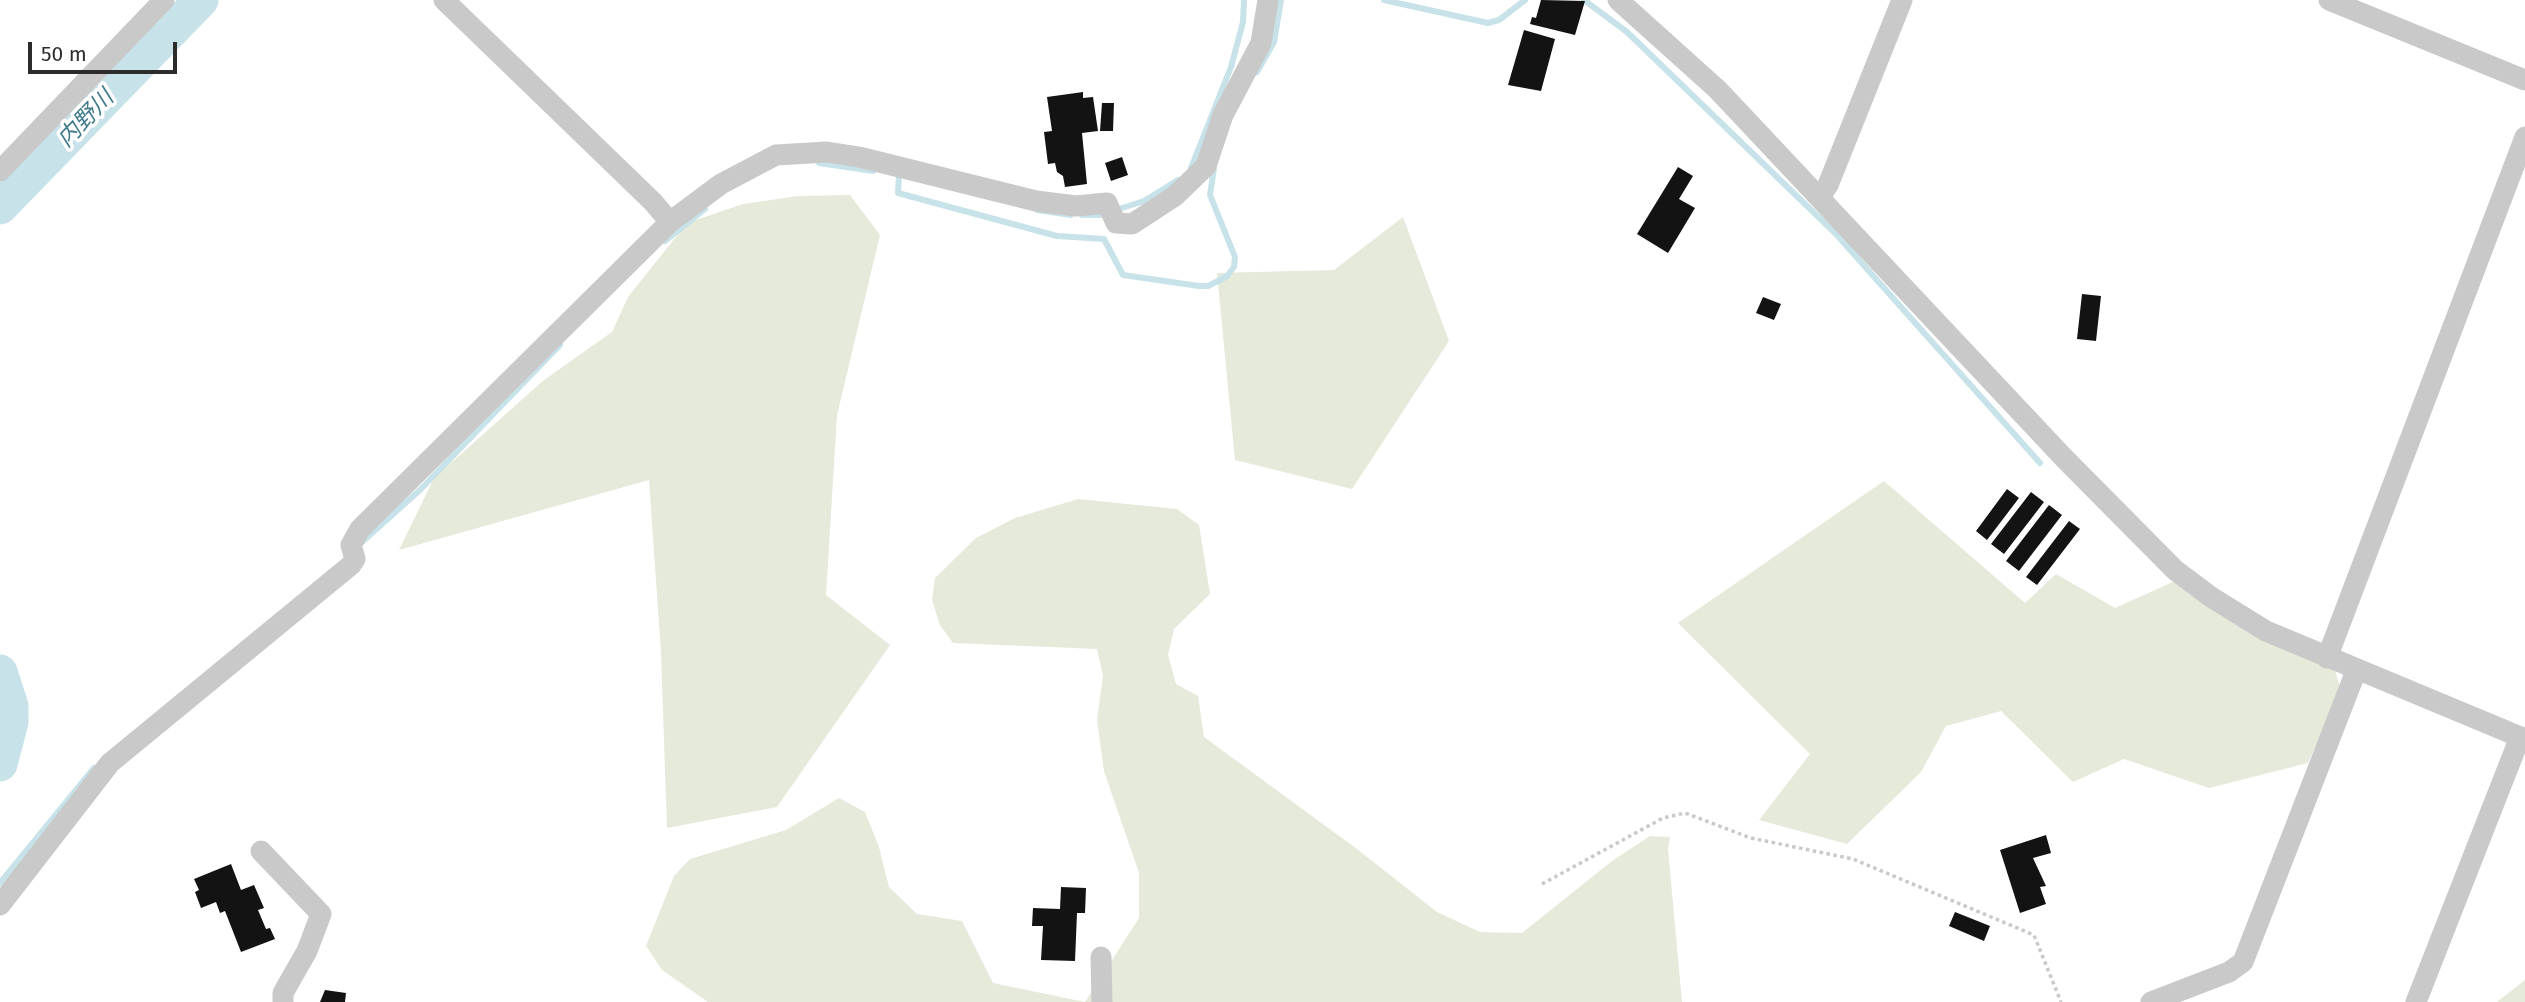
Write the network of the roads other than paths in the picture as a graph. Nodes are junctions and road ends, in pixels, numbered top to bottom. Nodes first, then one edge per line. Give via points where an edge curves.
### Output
1 (164, 0) edge
2 (444, 0) edge
3 (1268, 0) edge
4 (1618, 0) edge
5 (1902, 0) edge
6 (2329, 0) edge
7 (2525, 80) edge
8 (2525, 137) edge
9 (0, 171) edge
10 (1820, 197) junction
11 (670, 222) junction
12 (2327, 658) junction
13 (2356, 671) junction
14 (2523, 738) edge
15 (261, 852) dead end
16 (0, 905) edge
17 (1101, 957) dead end
18 (283, 1002) edge
19 (1101, 1002) edge
20 (2151, 1002) edge
21 (2416, 1002) edge

1 - 9 street
2 - 11 street
3 - 11 street via 1261,43 1223,115 1206,166 1182,191 1132,224 1116,223 1107,203 1076,206 1036,201 827,152 776,155 757,163
4 - 10 street via 1718,90
5 - 10 street
6 - 7 street
8 - 12 street
10 - 12 street via 2175,570 2266,631
11 - 16 street via 353,537 355,559 351,565 110,763
12 - 13 street
13 - 14 street
13 - 20 street via 2244,962 2230,972
14 - 21 street
15 - 18 street via 321,914 283,993
17 - 19 street

